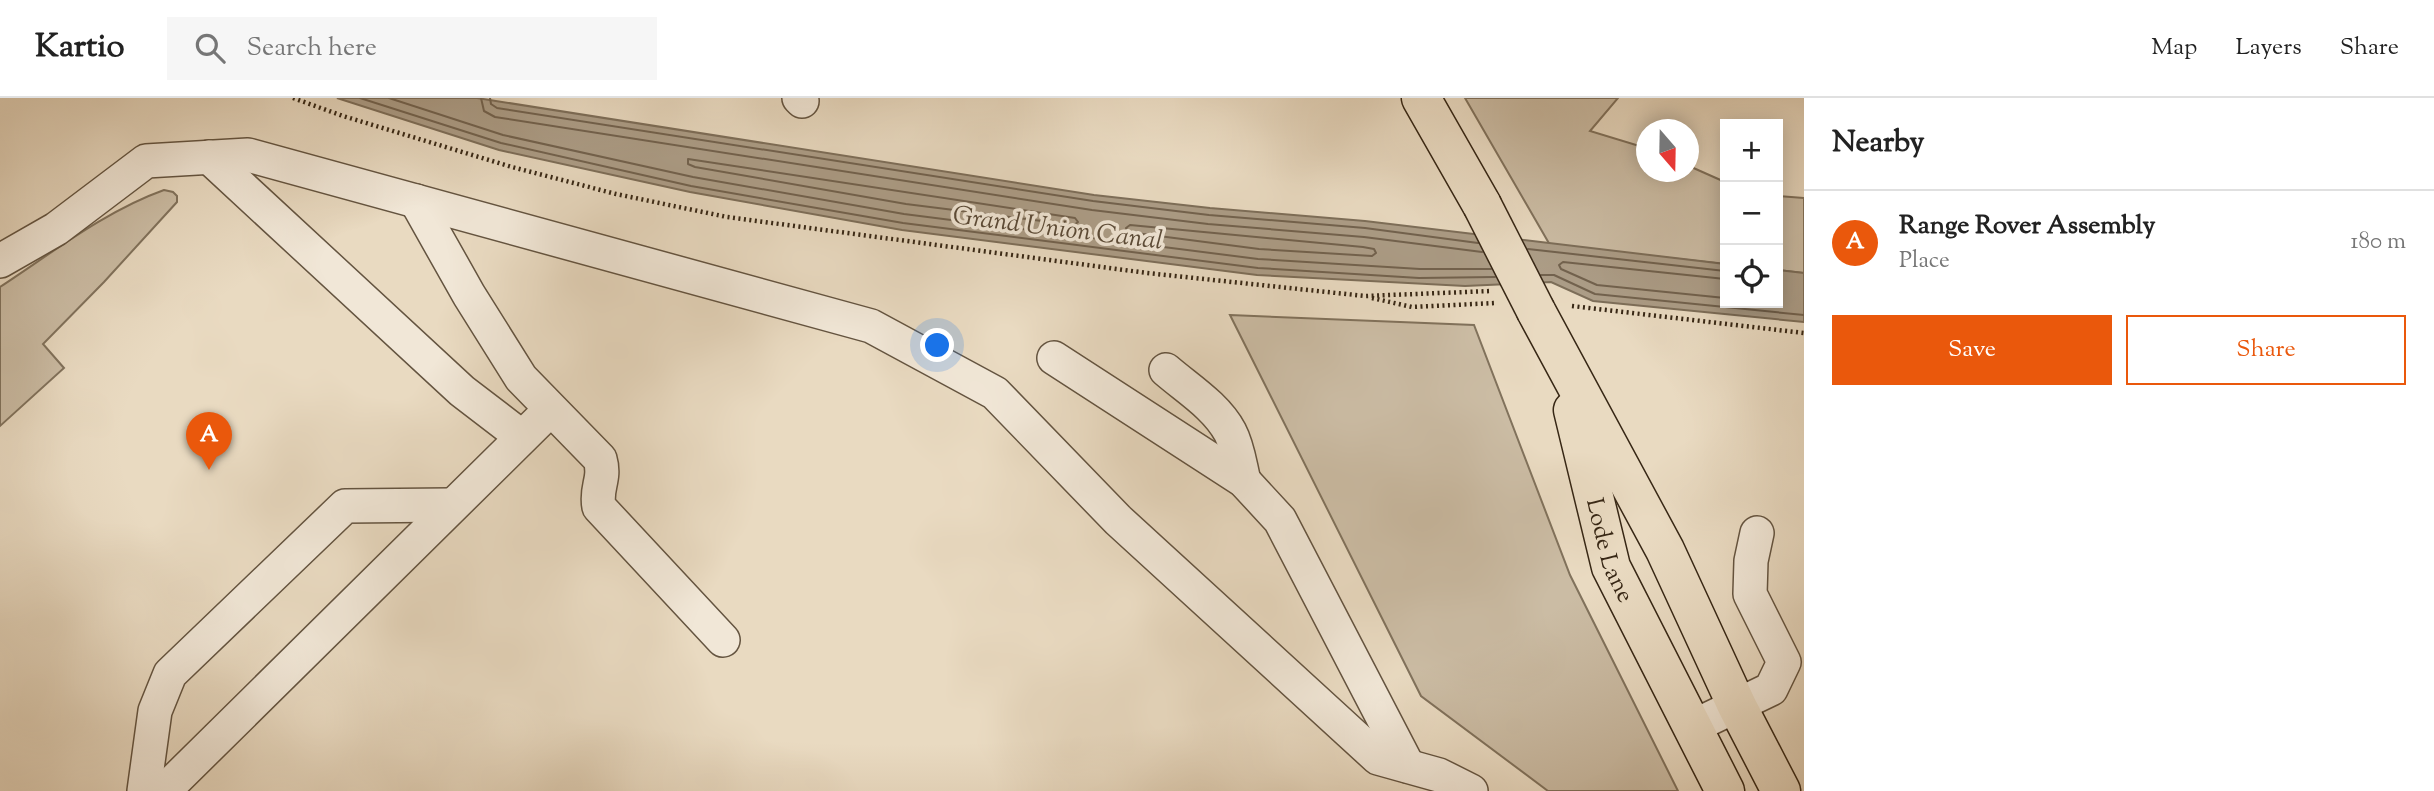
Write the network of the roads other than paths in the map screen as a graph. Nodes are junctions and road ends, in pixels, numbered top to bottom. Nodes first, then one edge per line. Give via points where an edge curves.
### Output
1 (1429, 101) edge
2 (209, 157) junction
3 (415, 201) junction
4 (0, 261) edge
5 (1054, 358) dead end
6 (1560, 361) junction
7 (1166, 370) dead end
8 (550, 410) junction
9 (522, 437) junction
10 (1244, 481) junction
11 (451, 505) junction
12 (1757, 533) dead end
13 (723, 640) dead end
14 (1737, 706) junction
15 (1692, 727) junction
16 (1408, 766) junction
17 (144, 791) edge
18 (164, 791) edge
19 (1471, 791) edge
20 (1725, 791) edge
21 (1781, 791) edge

1 - 6 main road, Lode Lane, bridge
2 - 3 street via 248,155
2 - 4 street via 146,161 56,229
2 - 9 street via 462,391
3 - 8 street via 521,378
3 - 16 street via 871,326 995,393 1118,520 1378,758
5 - 10 street
6 - 14 main road, Lode Lane via 1665,550
6 - 15 main road, Lode Lane via 1611,567
7 - 10 street via 1214,411 1230,432
8 - 9 street
8 - 13 street via 600,459 604,474 599,507
9 - 11 street
10 - 16 street via 1280,520
11 - 17 street via 345,506 170,674 155,711
11 - 18 street
12 - 14 street via 1749,594 1783,662 1771,689
14 - 15 street
14 - 21 main road, Lode Lane
15 - 20 main road, Lode Lane
16 - 19 street

